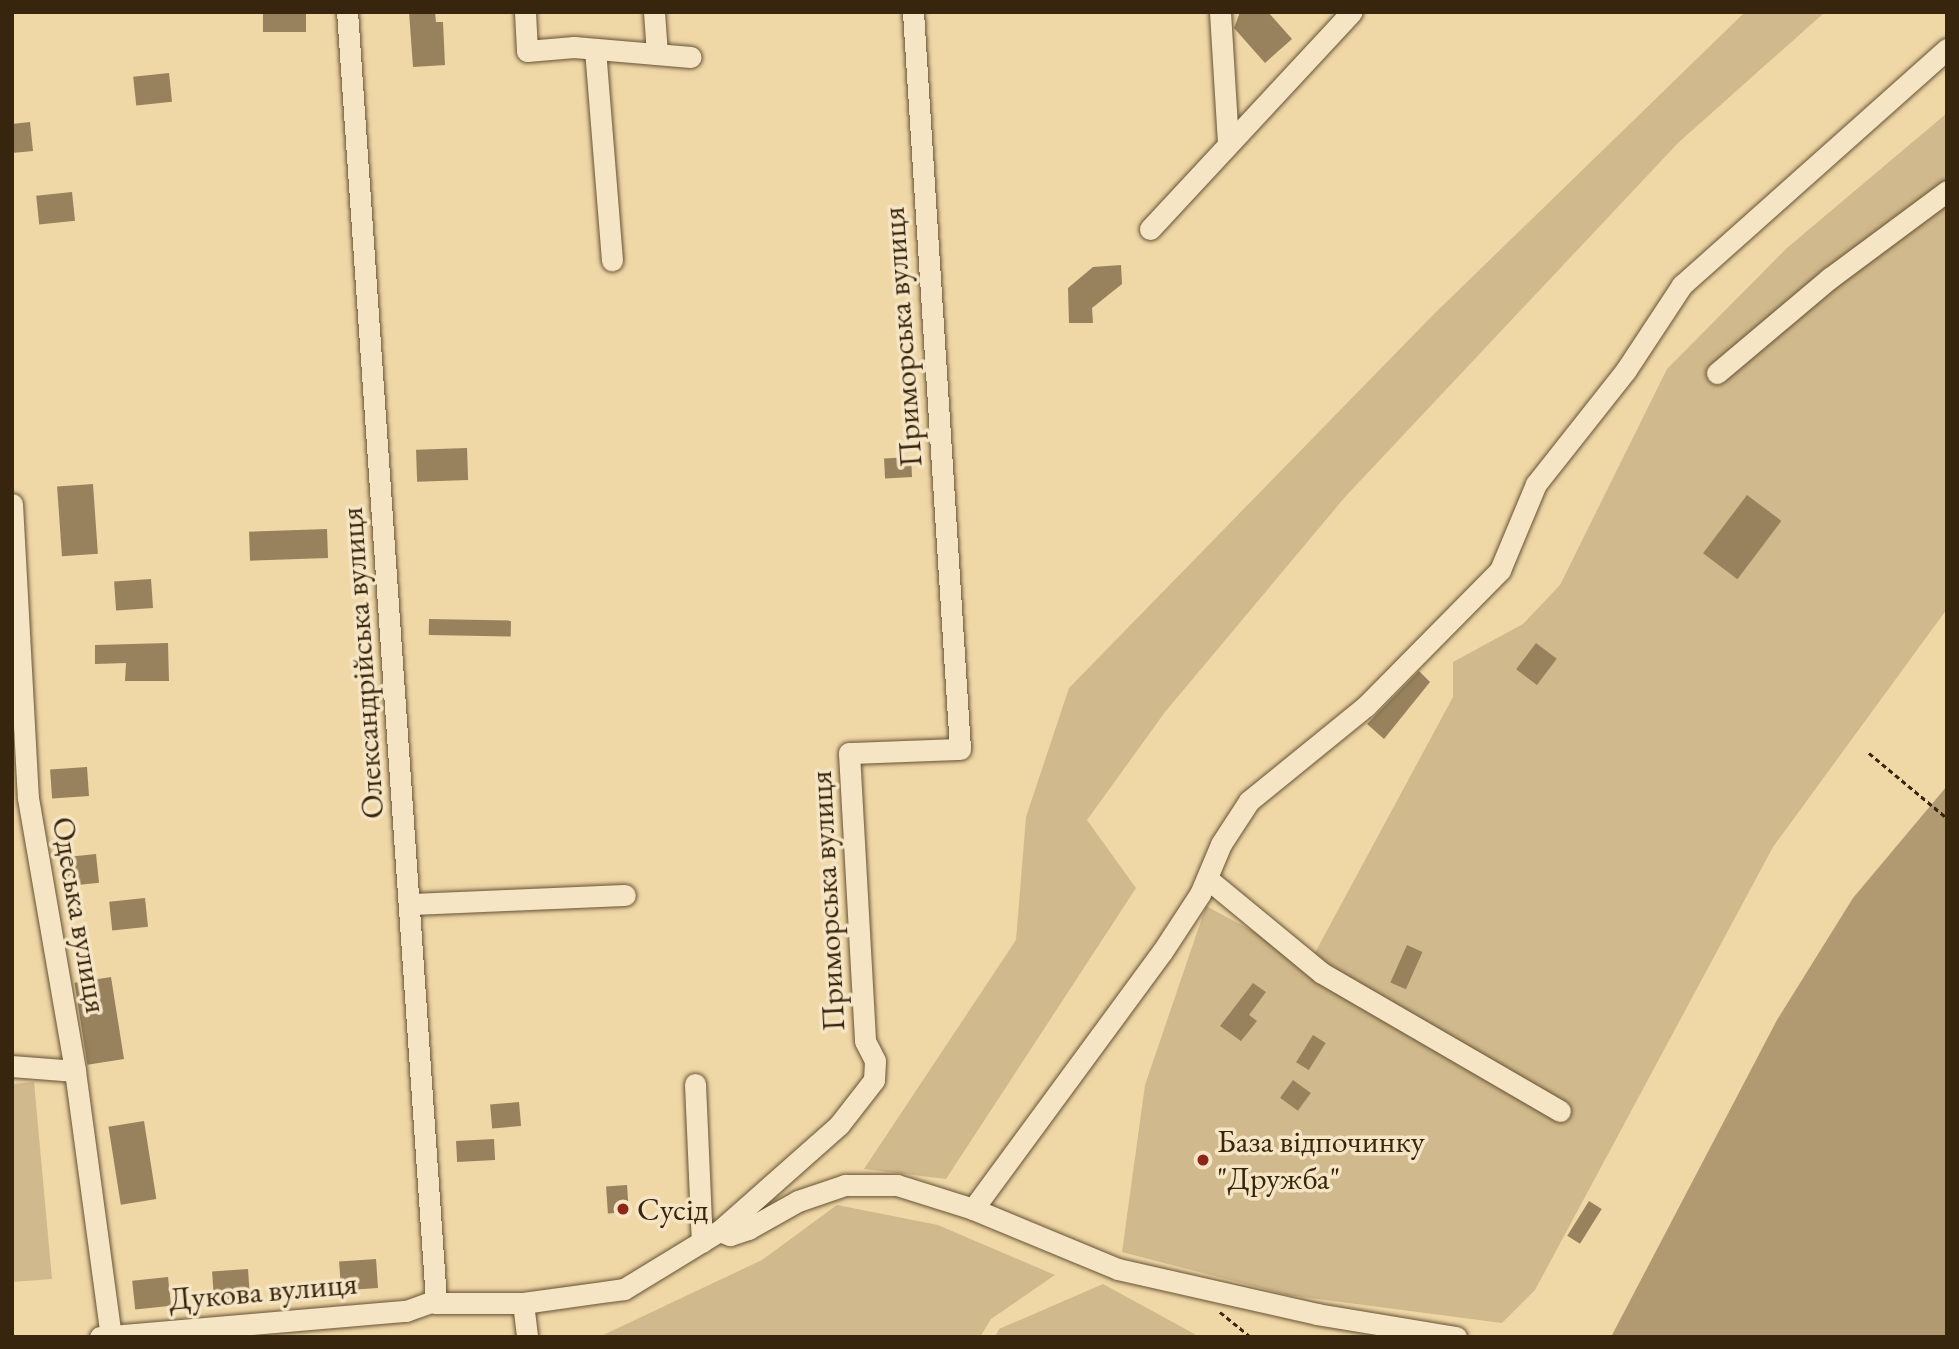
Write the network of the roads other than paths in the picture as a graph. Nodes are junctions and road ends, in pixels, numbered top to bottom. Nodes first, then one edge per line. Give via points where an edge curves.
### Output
1 (346, 12) edge
2 (525, 12) edge
3 (654, 12) edge
4 (913, 12) edge
5 (1220, 12) edge
6 (1352, 12) edge
7 (1947, 48) edge
8 (595, 49) junction
9 (657, 54) junction
10 (691, 57) dead end
11 (1228, 144) junction
12 (1947, 191) edge
13 (1150, 229) dead end
14 (612, 260) dead end
15 (1717, 373) dead end
16 (12, 504) edge
17 (20, 798) edge
18 (1209, 880) junction
19 (625, 895) dead end
20 (411, 904) junction
21 (12, 1066) edge
22 (75, 1071) junction
23 (695, 1084) dead end
24 (1560, 1111) dead end
25 (972, 1209) junction
26 (710, 1237) junction
27 (523, 1303) junction
28 (432, 1305) junction
29 (106, 1336) edge
30 (527, 1337) edge
31 (1456, 1337) edge

1 - 20 street, Олександрійська вулиця
2 - 8 street via 527,51
3 - 9 street
4 - 26 street, Приморська вулиця via 960,749 849,753 865,1041 875,1061 874,1080 839,1125
5 - 11 street
6 - 11 street
7 - 18 street via 1682,285 1626,370 1536,484 1500,570 1366,706 1249,801 1220,844
8 - 9 street
8 - 14 street
9 - 10 street
11 - 13 street
12 - 15 street
16 - 17 street, Одеська вулиця
17 - 22 street, Одеська вулиця
18 - 24 street via 1322,973
18 - 25 street via 1162,952
19 - 20 street
20 - 28 street, Олександрійська вулиця via 438,1285
21 - 22 street
22 - 29 street, Одеська вулиця
23 - 26 street
25 - 26 street via 874,1183 821,1192 748,1229
25 - 31 street via 1118,1269 1317,1314
26 - 27 street, Дукова вулиця via 624,1289
27 - 28 street, Дукова вулиця
27 - 30 street
28 - 29 street, Дукова вулиця

